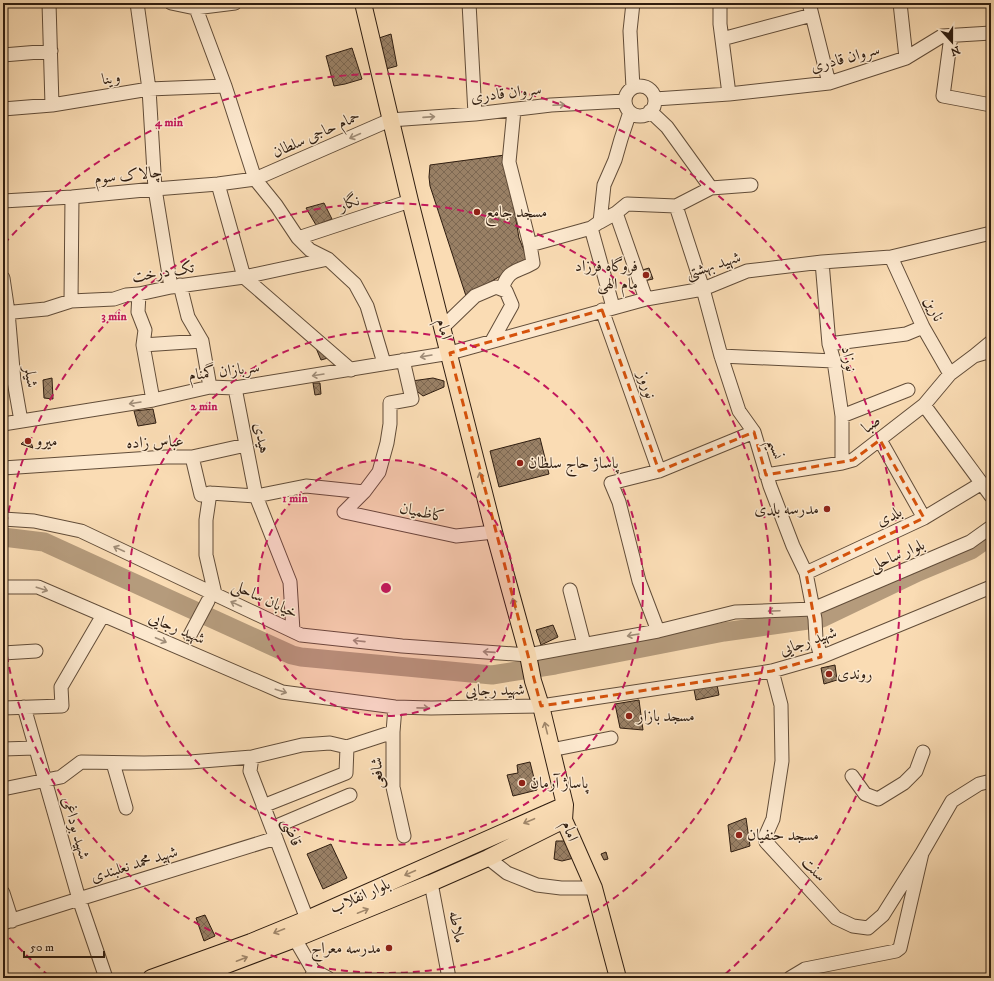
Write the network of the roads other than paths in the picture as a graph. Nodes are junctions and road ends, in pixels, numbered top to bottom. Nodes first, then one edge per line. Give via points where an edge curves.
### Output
1 (50, 3) edge
2 (137, 3) edge
3 (171, 3) edge
4 (236, 3) edge
5 (363, 3) edge
6 (469, 3) edge
7 (633, 3) edge
8 (720, 3) edge
9 (900, 3) edge
10 (195, 5) edge
11 (810, 9) edge
12 (991, 33) edge
13 (951, 36) junction
14 (722, 39) junction
15 (51, 51) junction
16 (3, 55) edge
17 (906, 58) junction
18 (829, 83) junction
19 (225, 86) junction
20 (633, 88) junction
21 (149, 89) junction
22 (730, 94) junction
23 (52, 105) junction
24 (652, 105) junction
25 (991, 105) edge
26 (627, 107) junction
27 (3, 109) edge
28 (514, 110) junction
29 (475, 114) junction
30 (390, 120) junction
31 (255, 179) junction
32 (218, 184) junction
33 (752, 185) dead end
34 (711, 188) junction
35 (156, 189) junction
36 (72, 197) junction
37 (3, 201) edge
38 (410, 201) junction
39 (676, 206) junction
40 (616, 212) junction
41 (595, 225) junction
42 (991, 233) edge
43 (298, 238) junction
44 (530, 245) junction
45 (891, 257) junction
46 (328, 259) junction
47 (822, 262) junction
48 (244, 277) junction
49 (3, 278) edge
50 (175, 286) junction
51 (502, 289) junction
52 (703, 289) junction
53 (139, 294) junction
54 (646, 299) junction
55 (71, 301) junction
56 (608, 309) junction
57 (6, 312) edge
58 (443, 327) junction
59 (923, 328) junction
60 (492, 340) junction
61 (202, 342) junction
62 (991, 342) edge
63 (829, 344) junction
64 (143, 345) junction
65 (991, 351) edge
66 (450, 352) junction
67 (721, 356) junction
68 (974, 356) junction
69 (403, 360) junction
70 (834, 361) junction
71 (384, 363) junction
72 (351, 370) junction
73 (950, 374) junction
74 (210, 387) junction
75 (235, 388) junction
76 (908, 390) dead end
77 (153, 400) junction
78 (924, 405) junction
79 (842, 416) junction
80 (21, 421) junction
81 (3, 424) edge
82 (754, 432) junction
83 (880, 440) junction
84 (246, 445) junction
85 (192, 456) junction
86 (842, 463) junction
87 (3, 468) edge
88 (659, 471) junction
89 (766, 475) junction
90 (982, 483) junction
91 (364, 492) junction
92 (210, 494) junction
93 (256, 496) junction
94 (991, 496) edge
95 (924, 518) junction
96 (3, 519) edge
97 (991, 527) edge
98 (494, 532) junction
99 (806, 573) junction
100 (3, 587) edge
101 (991, 587) edge
102 (570, 590) dead end
103 (211, 598) junction
104 (814, 614) junction
105 (103, 615) junction
106 (658, 631) junction
107 (293, 632) junction
108 (190, 636) dead end
109 (584, 644) junction
110 (36, 651) dead end
111 (3, 653) edge
112 (528, 655) junction
113 (821, 657) junction
114 (772, 671) junction
115 (541, 706) junction
116 (24, 707) junction
117 (395, 707) junction
118 (3, 708) edge
119 (393, 732) junction
120 (611, 738) dead end
121 (347, 747) junction
122 (36, 748) junction
123 (3, 749) edge
124 (551, 750) junction
125 (923, 752) dead end
126 (252, 757) junction
127 (113, 762) junction
128 (852, 776) dead end
129 (45, 780) junction
130 (991, 781) edge
131 (3, 789) edge
132 (350, 795) dead end
133 (264, 806) junction
134 (126, 808) dead end
135 (564, 813) junction
136 (274, 833) junction
137 (404, 836) dead end
138 (922, 853) junction
139 (488, 858) junction
140 (431, 883) junction
141 (594, 888) junction
142 (3, 893) edge
143 (79, 899) junction
144 (307, 919) junction
145 (7, 922) edge
146 (295, 939) junction
147 (220, 974) edge
148 (313, 974) edge
149 (106, 978) edge
150 (151, 978) edge
151 (192, 978) edge
152 (328, 978) edge
153 (449, 978) edge
154 (618, 978) edge
155 (790, 978) edge

1 - 15 street
2 - 21 street
3 - 10 street
4 - 10 street
5 - 30 main road, امام
6 - 29 street
7 - 20 street via 630,31
8 - 14 street
9 - 17 street
10 - 19 street
11 - 14 street
11 - 18 street
12 - 13 street, سروان قادری
13 - 17 street, سروان قادری via 942,36
13 - 25 street via 942,96
14 - 22 street
15 - 16 street
15 - 23 street
17 - 18 street, سروان قادری
18 - 22 street, سروان قادری
19 - 21 street, وینا
19 - 31 street
20 - 24 street via 642,86 651,91
20 - 26 street via 627,93
21 - 23 street, وینا
21 - 35 street
22 - 24 street, سروان قادری
23 - 27 street, وینا
24 - 26 street via 642,115 634,114
24 - 34 street
28 -> 26 street, سروان قادری via 551,105
26 - 41 street via 615,160 604,185
28 - 29 street, سروان قادری
28 - 44 street via 509,162
30 -> 29 street, سروان قادری
30 -> 31 street, حمام حاجی سلطان
30 - 38 main road, امام
31 - 32 street, چالاک سوم
31 - 43 street
32 - 35 street, چالاک سوم
32 - 48 street
33 - 34 street
34 - 39 street
35 - 36 street, چالاک سوم
35 - 50 street
36 - 37 street, چالاک سوم
36 - 55 street
38 - 43 street, نگار
38 - 58 main road, امام
39 - 40 street via 627,204
39 - 52 street, نسیم
40 - 41 street
40 - 54 street
41 - 44 street
41 - 56 street, نوروز
42 - 45 street, شهید بهشتی
43 - 46 street via 310,250
44 - 51 street via 533,263 513,272 506,278
45 - 47 street, شهید بهشتی
45 - 59 street, نارین
46 - 48 street, تک درخت
46 - 71 street via 355,284 367,306
47 - 52 street, شهید بهشتی via 747,271
47 - 63 street, نوزاد
48 - 50 street, تک درخت
48 - 72 street
49 - 57 street, شیلر
50 - 53 street, تک درخت
50 - 61 street
51 - 58 street via 496,287 475,296
51 - 60 street via 506,291 512,306
52 - 54 street, شهید بهشتی
52 - 67 street, نسیم
53 - 55 street, تک درخت via 114,299
53 - 64 street via 138,312 145,330
54 - 56 street, شهید بهشتی
55 - 57 street, تک درخت via 46,309
56 - 60 street, شهید بهشتی
56 - 88 street, نوروز
57 - 80 street, شیلر
58 - 66 main road, امام
59 - 63 street via 906,334
59 - 73 street, نارین
60 - 66 street, شهید بهشتی
61 - 64 street
61 - 74 street
62 - 68 street, صبا
63 - 70 street, نوزاد
64 - 77 street
65 - 68 street, صبا
66 -> 69 street, سربازان گمنام
98 -> 66 main road, امام
67 - 70 street
67 - 82 street, نسیم via 739,412
68 - 73 street, صبا
69 - 71 street, سربازان گمنام
69 - 91 street via 412,399 390,403 387,443 379,472
70 - 79 street, نوزاد
71 - 72 street, سربازان گمنام
72 -> 75 street, سربازان گمنام
73 - 78 street, صبا
74 - 75 street, سربازان گمنام
74 - 77 street, سربازان گمنام
75 - 84 street, هیدی
76 - 79 street
77 -> 80 street, سربازان گمنام
78 - 83 street, صبا
78 - 90 street
79 - 86 street, نوزاد
80 - 81 street, سربازان گمنام
82 - 88 street
82 - 89 street, نسیم
83 - 86 street, صبا via 853,460
83 - 95 street
84 - 85 street
84 - 93 street, هیدی
85 - 87 street, عباس زاده
85 - 92 street, عباس زاده via 201,495
86 - 89 street, صبا
88 - 106 street via 612,483 639,581
89 - 99 street, نسیم
90 - 94 street
90 - 95 street, بلدی
91 - 93 street via 306,486
91 - 98 street, کاظمیان via 344,512 456,536
92 - 93 street
92 - 103 street via 206,520 206,555
93 - 107 street via 290,582
95 - 99 street, بلدی
103 -> 96 street, خیابان ساحلی via 82,531 34,521
97 - 104 street, بلوار ساحلی via 970,542
112 -> 98 main road, امام
99 - 104 street, نسیم
100 -> 105 street, شهید رجایی via 38,587
101 - 113 street, شهید رجایی
102 - 109 street
107 -> 103 street, خیابان ساحلی
103 - 108 street
104 -> 106 street, خیابان ساحلی via 734,612
104 - 113 street, نسیم via 816,639
105 - 116 street via 61,687 62,706
105 -> 117 street, شهید رجایی via 282,692
106 -> 109 street, خیابان ساحلی
112 -> 107 street, خیابان ساحلی via 402,646 300,635
109 - 112 street, خیابان ساحلی
110 - 111 street
112 - 115 main road, امام
113 - 114 street, شهید رجایی
114 - 115 street, شهید رجایی
114 - 138 street, سنت via 781,705 782,761 773,819 765,837 766,842 836,918 853,926 868,928 883,915
117 -> 115 street, شهید رجایی
124 -> 115 main road, امام
116 - 118 street
116 - 122 street, شهید بوداغی
117 - 119 street, شافعی
119 - 121 street
119 - 137 street, شافعی via 393,787
120 - 124 street
121 - 126 street via 330,743 302,745
121 - 133 street via 346,773
122 - 123 street
122 - 129 street, شهید بوداغی
124 - 135 main road, امام
125 - 128 street via 916,771 904,783 878,799 865,794
126 - 127 street via 190,762
126 - 133 street, قاضی via 250,771
127 - 129 street via 81,762 61,777
127 - 134 street
129 - 131 street
129 - 143 street, شهید بوداغی
130 - 138 street via 979,784 952,801
132 - 136 street, شهید محمد نعلبندی
133 - 136 street, قاضی
135 - 139 main road, بلوار انقلاب
135 - 141 main road, امام
135 -> 144 main road, بلوار انقلاب
136 - 143 street, شهید محمد نعلبندی
136 - 144 street, قاضی
138 - 155 street via 900,948 896,951 805,969
139 - 140 main road, بلوار انقلاب
139 - 141 street via 507,873 537,885
146 -> 140 main road, بلوار انقلاب
140 - 153 street, ملاطه
141 - 154 main road, امام
142 - 145 street
143 - 145 street, شهید محمد نعلبندی
143 - 149 street, شهید بوداغی
144 -> 150 main road, بلوار انقلاب
147 -> 146 main road, بلوار انقلاب
146 - 148 street
147 - 151 main road, بلوار انقلاب
148 - 152 street

